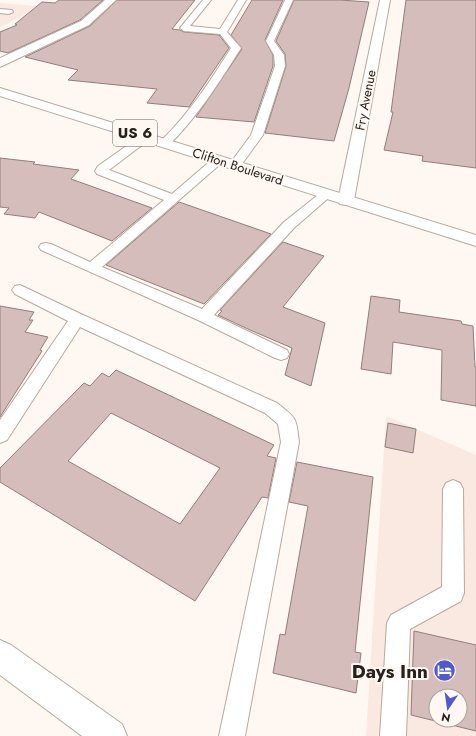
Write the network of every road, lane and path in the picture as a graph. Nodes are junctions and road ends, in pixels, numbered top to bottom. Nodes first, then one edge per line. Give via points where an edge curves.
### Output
1 (111, 0) edge
2 (207, 0) edge
3 (242, 0) edge
4 (289, 0) edge
5 (385, 0) edge
6 (0, 11) edge
7 (10, 12) dead end
8 (223, 32) junction
9 (0, 63) edge
10 (0, 92) edge
11 (146, 137) junction
12 (165, 142) junction
13 (220, 160) junction
14 (235, 166) junction
15 (327, 194) junction
16 (174, 199) junction
17 (346, 200) junction
18 (476, 241) edge
19 (46, 247) dead end
20 (92, 268) junction
21 (20, 290) dead end
22 (204, 316) junction
23 (77, 319) junction
24 (280, 354) dead end
25 (0, 435) edge
26 (453, 489) dead end
27 (0, 656) edge
28 (110, 736) edge
29 (232, 736) edge
30 (393, 736) edge

1 - 9 street via 85,23
2 - 8 lane via 184,28
3 - 8 lane
4 - 14 lane via 270,40 280,55 280,66 269,101 257,135
5 - 17 street, Fry Avenue
6 - 7 lane
8 - 12 lane via 236,48 205,97 185,123
10 - 11 street, Clifton Boulevard / US 6
11 - 12 street, Clifton Boulevard / US 6
11 - 16 lane via 101,171
12 - 13 street, Clifton Boulevard / US 6
13 - 14 street, Clifton Boulevard / US 6
13 - 16 lane
14 - 15 street, Clifton Boulevard / US 6
15 - 17 street, Clifton Boulevard / US 6
15 - 22 lane via 289,225
16 - 20 lane
17 - 18 street, Clifton Boulevard / US 6
19 - 20 lane
20 - 22 lane
21 - 23 lane
22 - 24 lane
23 - 25 lane
23 - 29 lane via 271,408 287,421 290,442
26 - 30 lane via 453,593 399,623
27 - 28 street

